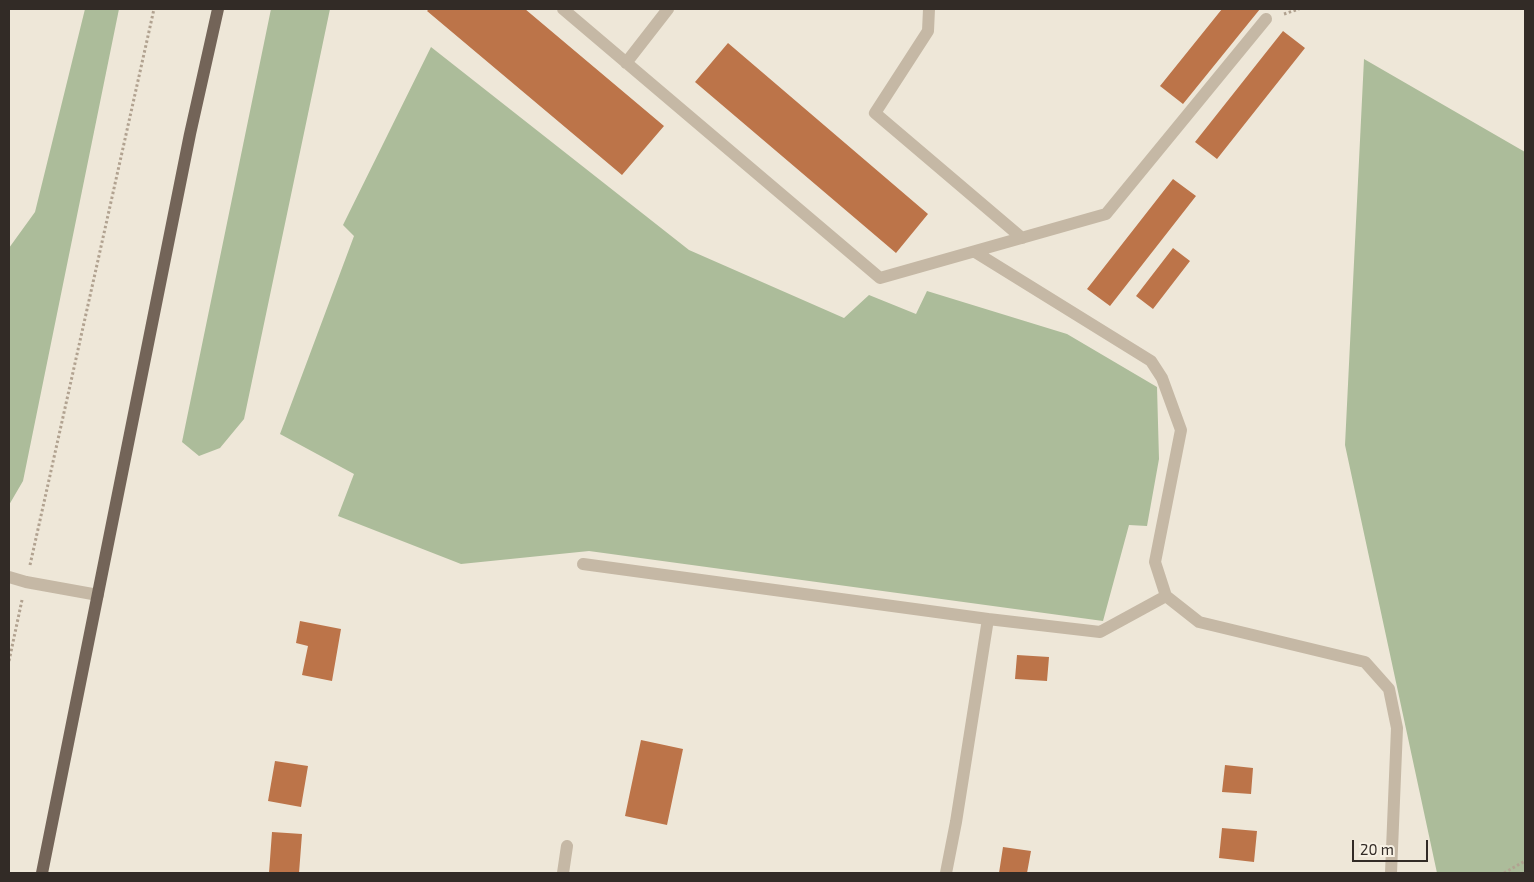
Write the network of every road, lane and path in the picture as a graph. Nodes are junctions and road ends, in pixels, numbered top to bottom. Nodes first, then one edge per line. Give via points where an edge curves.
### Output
1 (154, 9) edge
2 (218, 9) edge
3 (563, 9) edge
4 (668, 9) edge
5 (929, 9) edge
6 (1266, 19) dead end
7 (626, 63) junction
8 (1022, 238) junction
9 (975, 252) junction
10 (583, 564) dead end
11 (9, 577) edge
12 (26, 582) junction
13 (98, 595) junction
14 (1166, 596) junction
15 (988, 619) junction
16 (9, 660) edge
17 (568, 846) dead end
18 (1525, 861) edge
19 (42, 873) edge
20 (563, 873) edge
21 (946, 873) edge
22 (1391, 873) edge
23 (1504, 873) edge

1 - 12 path
2 - 13 main road
3 - 7 street
4 - 7 street
5 - 8 street via 928,31 875,113
6 - 8 street via 1106,214
7 - 9 street via 880,278
8 - 9 street
9 - 14 street via 1151,361 1162,378 1181,430 1155,562
10 - 15 street
11 - 12 street
12 - 13 street
12 - 16 path
13 - 19 main road
14 - 15 street via 1100,632
14 - 22 street via 1199,622 1365,662 1389,689 1397,728
15 - 21 street
17 - 20 street
18 - 23 path

